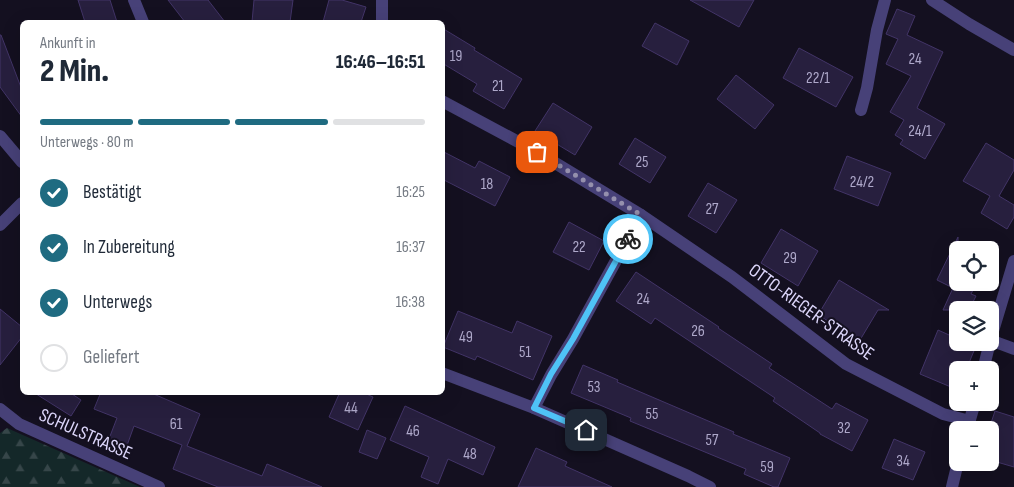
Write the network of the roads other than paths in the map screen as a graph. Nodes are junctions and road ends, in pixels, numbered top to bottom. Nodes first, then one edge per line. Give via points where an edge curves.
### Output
1 (134, 0) edge
2 (382, 0) edge
3 (885, 0) edge
4 (932, 0) edge
5 (142, 20) edge
6 (382, 20) edge
7 (1014, 50) edge
8 (445, 104) edge
9 (861, 110) dead end
10 (0, 136) edge
11 (20, 160) edge
12 (20, 205) edge
13 (641, 215) junction
14 (0, 225) edge
15 (1014, 261) edge
16 (999, 311) edge
17 (999, 344) edge
18 (1014, 349) edge
19 (445, 374) edge
20 (534, 408) junction
21 (0, 409) edge
22 (958, 421) edge
23 (956, 471) edge
24 (159, 487) edge
25 (710, 487) edge
26 (952, 487) edge

1 - 5 street
2 - 6 street
3 - 9 street
4 - 7 street
8 - 13 street, OTTO-RIEGER-STRASSE via 537,152
10 - 11 street
12 - 14 street
13 - 20 street
13 - 22 street, OTTO-RIEGER-STRASSE via 732,277 846,364
15 - 16 street
17 - 18 street
19 - 20 street
20 - 25 street
21 - 24 street, SCHULSTRASSE via 19,424
23 - 26 street

